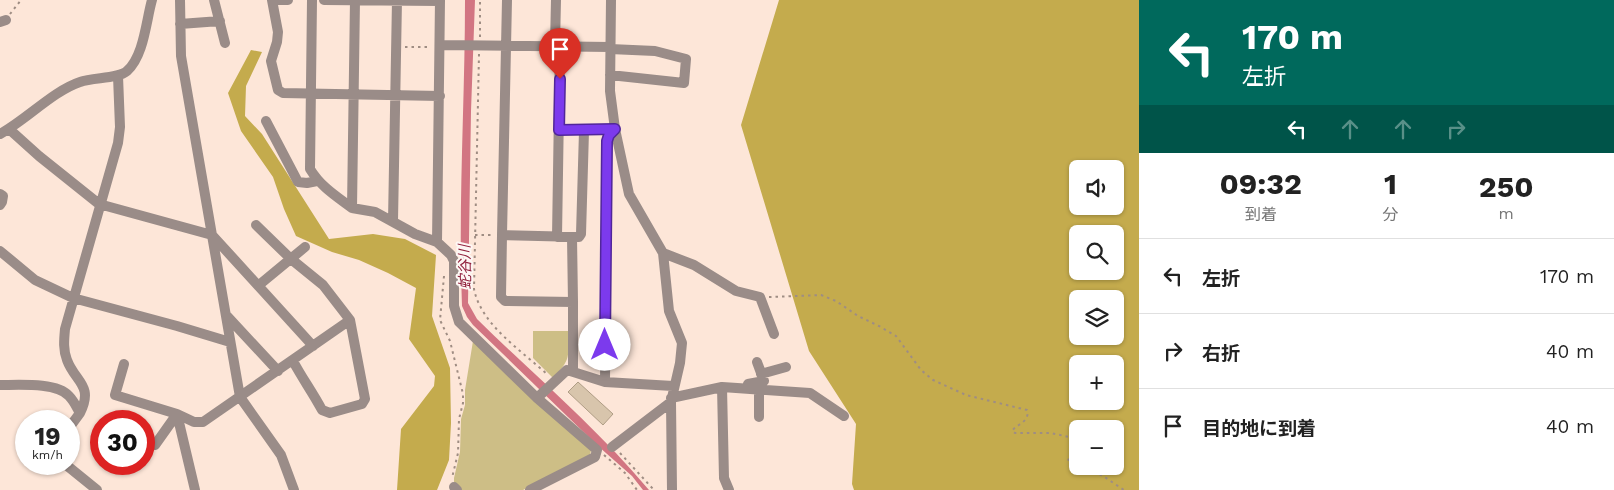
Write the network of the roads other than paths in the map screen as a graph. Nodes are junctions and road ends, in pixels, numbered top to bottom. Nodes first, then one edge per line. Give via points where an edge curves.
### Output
1 (152, 0) edge
2 (180, 0) edge
3 (214, 0) edge
4 (272, 0) edge
5 (288, 0) edge
6 (312, 0) edge
7 (324, 0) edge
8 (355, 0) edge
9 (397, 0) edge
10 (507, 0) edge
11 (556, 0) edge
12 (611, 0) edge
13 (440, 1) edge
14 (220, 21) junction
15 (180, 24) junction
16 (225, 43) dead end
17 (506, 45) junction
18 (558, 45) junction
19 (440, 46) junction
20 (610, 48) junction
21 (610, 75) junction
22 (118, 76) junction
23 (311, 94) junction
24 (353, 95) junction
25 (395, 95) junction
26 (440, 96) junction
27 (266, 121) dead end
28 (615, 129) junction
29 (559, 130) junction
30 (584, 131) junction
31 (4, 132) edge
32 (317, 181) junction
33 (0, 194) edge
34 (99, 204) junction
35 (0, 205) edge
36 (352, 208) junction
37 (393, 221) junction
38 (256, 225) dead end
39 (212, 235) junction
40 (502, 236) junction
41 (556, 237) junction
42 (572, 237) junction
43 (437, 242) junction
44 (305, 247) dead end
45 (0, 251) edge
46 (663, 253) junction
47 (291, 259) junction
48 (259, 285) junction
49 (72, 298) junction
50 (573, 302) junction
51 (226, 314) junction
52 (350, 320) junction
53 (774, 334) dead end
54 (230, 342) junction
55 (312, 346) junction
56 (293, 361) junction
57 (757, 362) dead end
58 (124, 364) dead end
59 (786, 367) dead end
60 (278, 371) junction
61 (573, 372) junction
62 (761, 374) junction
63 (605, 382) junction
64 (0, 385) edge
65 (673, 386) junction
66 (725, 387) junction
67 (759, 389) junction
68 (240, 397) junction
69 (539, 397) junction
70 (671, 400) junction
71 (78, 410) edge
72 (80, 413) edge
73 (177, 414) junction
74 (844, 416) dead end
75 (759, 417) dead end
76 (155, 445) dead end
77 (613, 446) road end
78 (79, 475) edge
79 (97, 490) edge
80 (195, 490) edge
81 (294, 490) edge
82 (530, 490) edge
83 (672, 490) edge
84 (729, 490) edge

1 - 22 street via 140,52 134,64
2 - 15 street
3 - 14 street
4 - 5 street
4 - 23 street via 278,32 271,60 278,90
6 - 23 street
7 - 8 street
8 - 9 street
8 - 24 street
9 - 13 street
9 - 25 street
10 - 17 street
11 - 18 street
12 - 20 street
13 - 19 street
14 - 15 street
14 - 16 street
15 - 39 street via 181,56
17 - 18 street
17 - 19 street
17 - 40 street
18 - 20 street
18 - 29 street
19 - 26 street
20 - 21 street
20 - 21 street via 655,51 686,59 684,83
21 - 28 street
22 - 31 street via 78,82
22 - 34 street via 118,143
23 - 24 street
23 - 32 street via 310,169
24 - 25 street
24 - 36 street
25 - 26 street
25 - 37 street
26 - 43 street
27 - 32 street via 298,182
28 - 30 street
28 - 46 street via 629,194
28 - 63 street via 607,141
29 - 30 street
29 - 41 street
30 - 42 street via 581,234
31 - 34 street
32 - 36 street
33 - 35 street via 3,196
34 - 39 street
34 - 49 street
36 - 37 street via 375,212
37 - 43 street
38 - 47 street
39 - 48 street
39 - 51 street
40 - 41 street
40 - 50 street via 501,297 505,301
41 - 42 street
42 - 50 street
43 - 69 street via 454,261 454,306 459,322
44 - 47 street
45 - 49 street via 35,280
46 - 53 street via 694,265 736,291 760,297
46 - 65 street via 668,311 682,343
47 - 48 street
47 - 52 street via 323,285
48 - 55 street
49 - 54 street
49 - 72 street via 64,329 64,348 68,362 83,384 85,397
50 - 61 street
51 - 54 street
51 - 60 street
52 - 55 street
52 - 56 street via 365,399 362,404 330,412 322,410
54 - 68 street
55 - 56 street
56 - 60 street
57 - 62 street
58 - 73 street via 115,395
59 - 62 street
60 - 68 street
61 - 63 street
61 - 69 street via 567,370
62 - 66 street via 764,381
63 - 65 street
64 - 71 street via 57,389 69,395
65 - 70 street
66 - 67 street
66 - 70 street
66 - 84 street via 724,478
67 - 74 street via 810,392
67 - 75 street
68 - 73 street via 203,422 194,422
68 - 81 street via 281,454
69 - 82 street via 597,450 596,457
70 - 77 street
70 - 83 street
73 - 76 street
73 - 80 street
78 - 79 street

